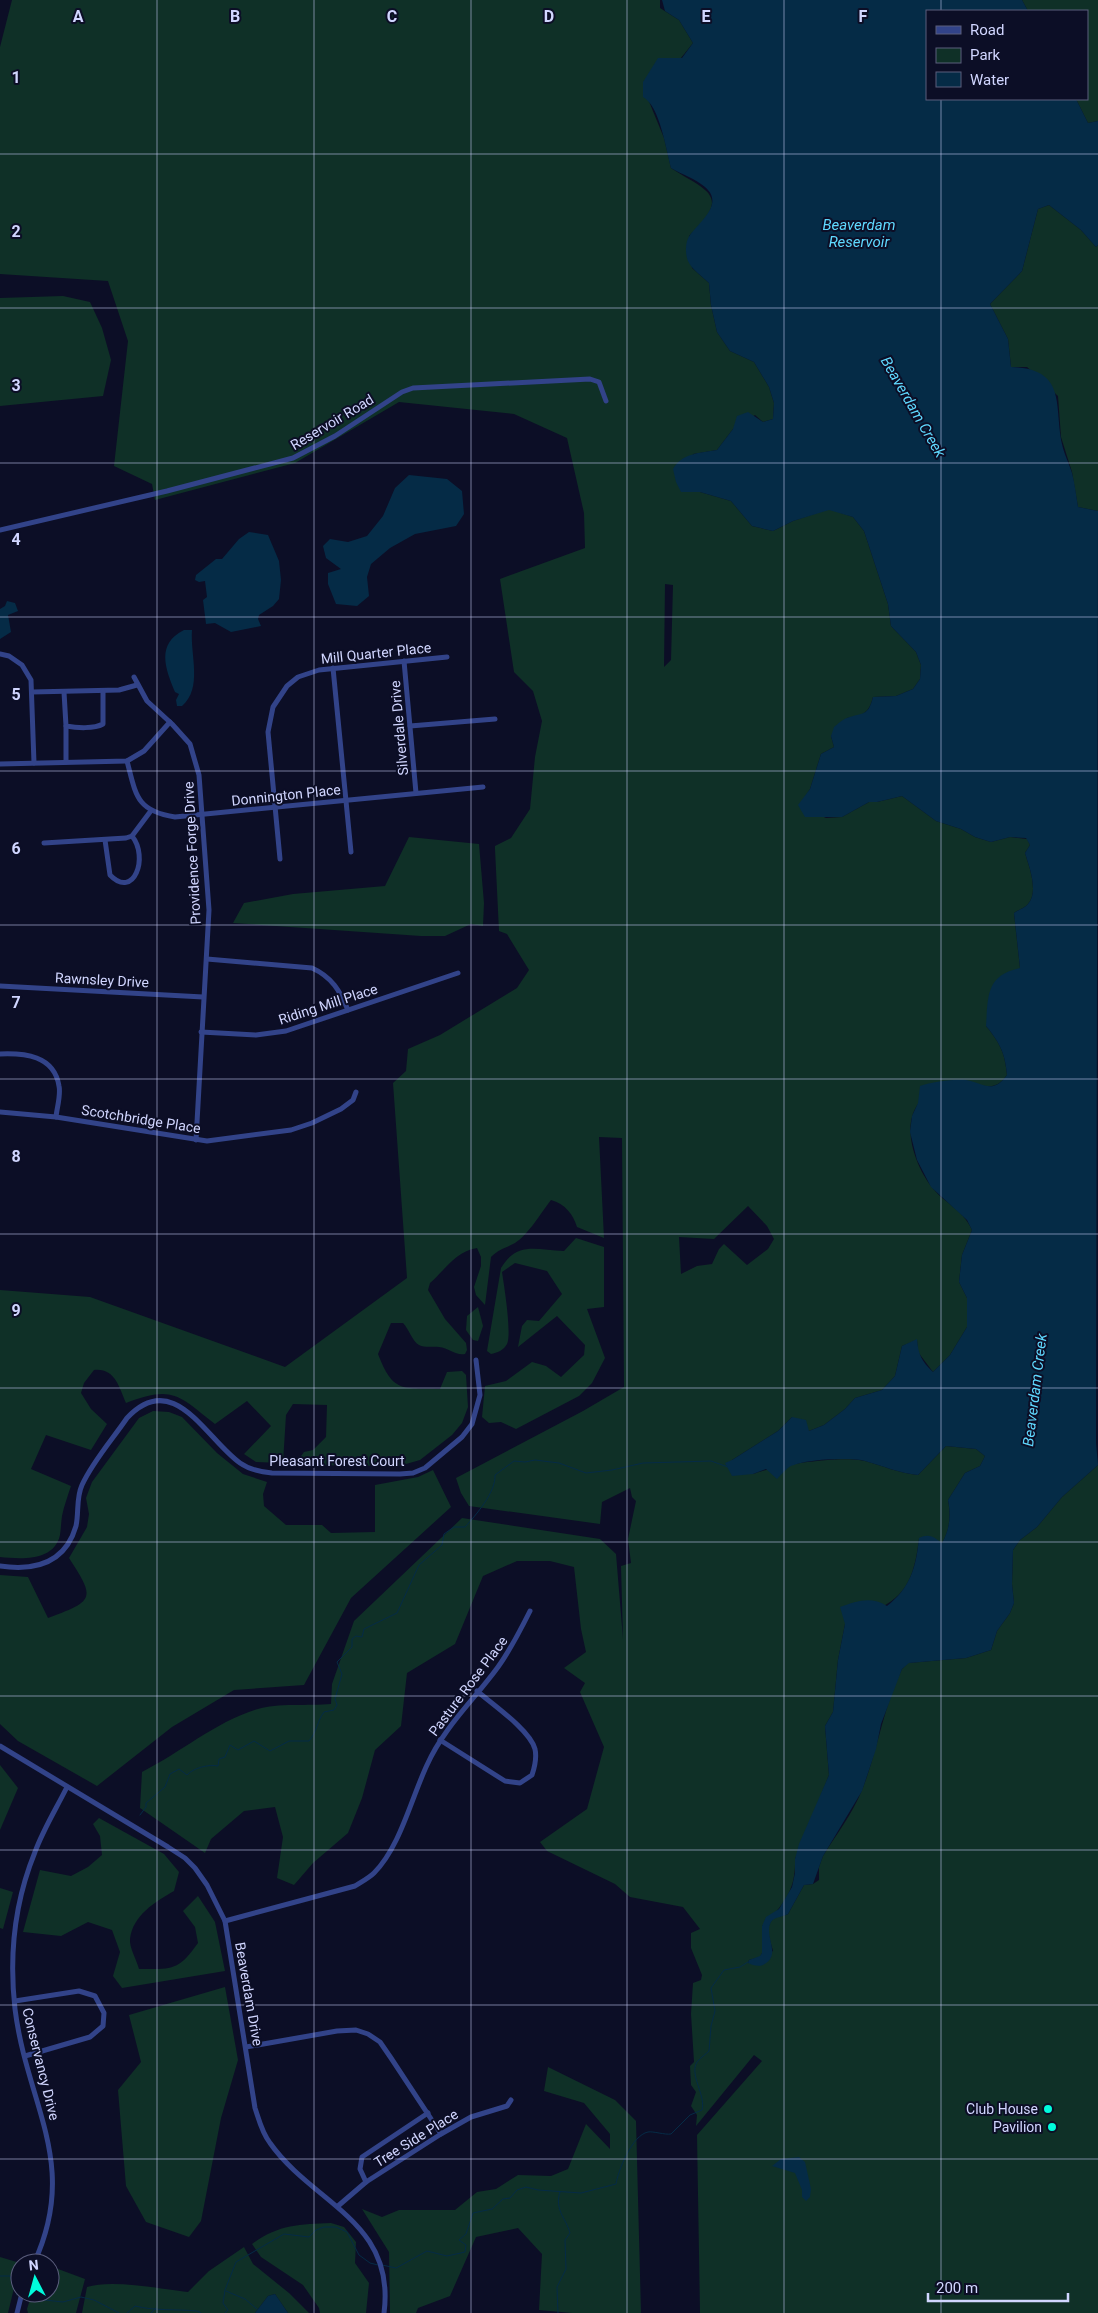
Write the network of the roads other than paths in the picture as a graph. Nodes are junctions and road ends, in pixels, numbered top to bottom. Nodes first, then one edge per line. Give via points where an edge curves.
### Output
1 (606, 401) dead end
2 (0, 530) edge
3 (0, 654) edge
4 (447, 657) dead end
5 (404, 661) junction
6 (333, 668) junction
7 (134, 677) dead end
8 (137, 685) junction
9 (103, 691) junction
10 (32, 692) junction
11 (64, 692) junction
12 (495, 719) dead end
13 (170, 722) junction
14 (66, 726) junction
15 (410, 726) junction
16 (127, 761) junction
17 (66, 762) junction
18 (0, 764) edge
19 (34, 764) junction
20 (482, 787) dead end
21 (416, 794) junction
22 (346, 800) junction
23 (276, 807) junction
24 (150, 812) junction
25 (201, 814) junction
26 (132, 836) junction
27 (106, 840) junction
28 (44, 843) dead end
29 (351, 852) dead end
30 (280, 859) dead end
31 (207, 959) junction
32 (458, 973) dead end
33 (0, 986) edge
34 (203, 997) junction
35 (348, 1010) junction
36 (201, 1032) junction
37 (0, 1054) edge
38 (356, 1092) dead end
39 (0, 1112) edge
40 (56, 1117) junction
41 (196, 1140) junction
42 (476, 1360) dead end
43 (0, 1566) edge
44 (530, 1611) dead end
45 (477, 1691) junction
46 (440, 1740) junction
47 (0, 1746) edge
48 (67, 1787) junction
49 (225, 1921) junction
50 (15, 2001) junction
51 (246, 2047) junction
52 (25, 2056) junction
53 (511, 2100) dead end
54 (428, 2113) junction
55 (441, 2134) junction
56 (366, 2182) junction
57 (338, 2206) junction
58 (38, 2253) edge
59 (384, 2313) edge

1 - 2 street, Reservoir Road via 598,382 590,378 413,388 306,453 282,462
3 - 10 street via 22,665 31,680
4 - 5 street, Mill Quarter Place
5 - 6 street, Mill Quarter Place
5 - 15 street, Silverdale Drive
6 - 22 street
6 - 23 street, Mill Quarter Place via 298,677 273,708 268,732
7 - 8 street, Providence Forge Drive
8 - 9 street
8 - 13 street, Providence Forge Drive via 147,701
9 - 11 street
9 - 14 street via 103,724
10 - 11 street
10 - 19 street
11 - 14 street
12 - 15 street
13 - 16 street via 144,750
13 - 25 street, Providence Forge Drive via 190,744 195,758
14 - 17 street
15 - 21 street, Silverdale Drive
16 - 17 street
16 - 24 street via 134,788
17 - 19 street
18 - 19 street
20 - 21 street, Donnington Place
21 - 22 street, Donnington Place
22 - 23 street, Donnington Place
22 - 29 street
23 - 25 street, Donnington Place
23 - 30 street, Mill Quarter Place
24 - 25 street, Donnington Place via 175,817
24 - 26 street
25 - 31 street, Providence Forge Drive via 208,890
26 - 27 street
26 - 27 street via 137,842 139,869 128,881 117,880 110,875
27 - 28 street
31 - 34 street, Providence Forge Drive
31 - 35 street via 312,968 334,984
32 - 35 street, Riding Mill Place
33 - 34 street, Rawnsley Drive
34 - 36 street, Providence Forge Drive
35 - 36 street, Riding Mill Place via 272,1033
36 - 41 street, Providence Forge Drive
37 - 40 street via 24,1053 47,1064 59,1087
38 - 41 street, Scotchbridge Place via 353,1100 341,1109 312,1124 291,1130
39 - 40 street, Scotchbridge Place
40 - 41 street, Scotchbridge Place
42 - 43 street, Pleasant Forest Court via 480,1395 472,1424 438,1458 413,1473 272,1473 253,1470 232,1456 183,1407 162,1402 145,1404 127,1418 86,1476 78,1495 76,1527 59,1554 37,1567 18,1569
44 - 45 street, Pasture Rose Place via 515,1643
45 - 46 street, Pasture Rose Place
45 - 46 street via 526,1734 534,1747 536,1762 532,1775 520,1783 505,1781
46 - 49 street, Pasture Rose Place via 388,1856 373,1875 355,1886
47 - 48 street, Beaverdam Drive
48 - 49 street, Beaverdam Drive via 185,1858 207,1885
48 - 50 street, Conservancy Drive via 34,1853 17,1915 13,1947
49 - 51 street, Beaverdam Drive
50 - 52 street, Conservancy Drive
50 - 52 street via 79,1991 95,1996 104,2013 103,2026 90,2037
51 - 54 street via 338,2031 356,2030 368,2034 380,2042
51 - 57 street, Beaverdam Drive via 256,2108 268,2141 296,2172
52 - 58 street, Conservancy Drive via 50,2144 54,2182 49,2222
53 - 55 street, Tree Side Place via 507,2106 471,2118
54 - 55 street
54 - 56 street via 362,2157 360,2169
55 - 56 street, Tree Side Place
56 - 57 street, Tree Side Place
57 - 59 street, Beaverdam Drive via 364,2232 380,2262 386,2294

